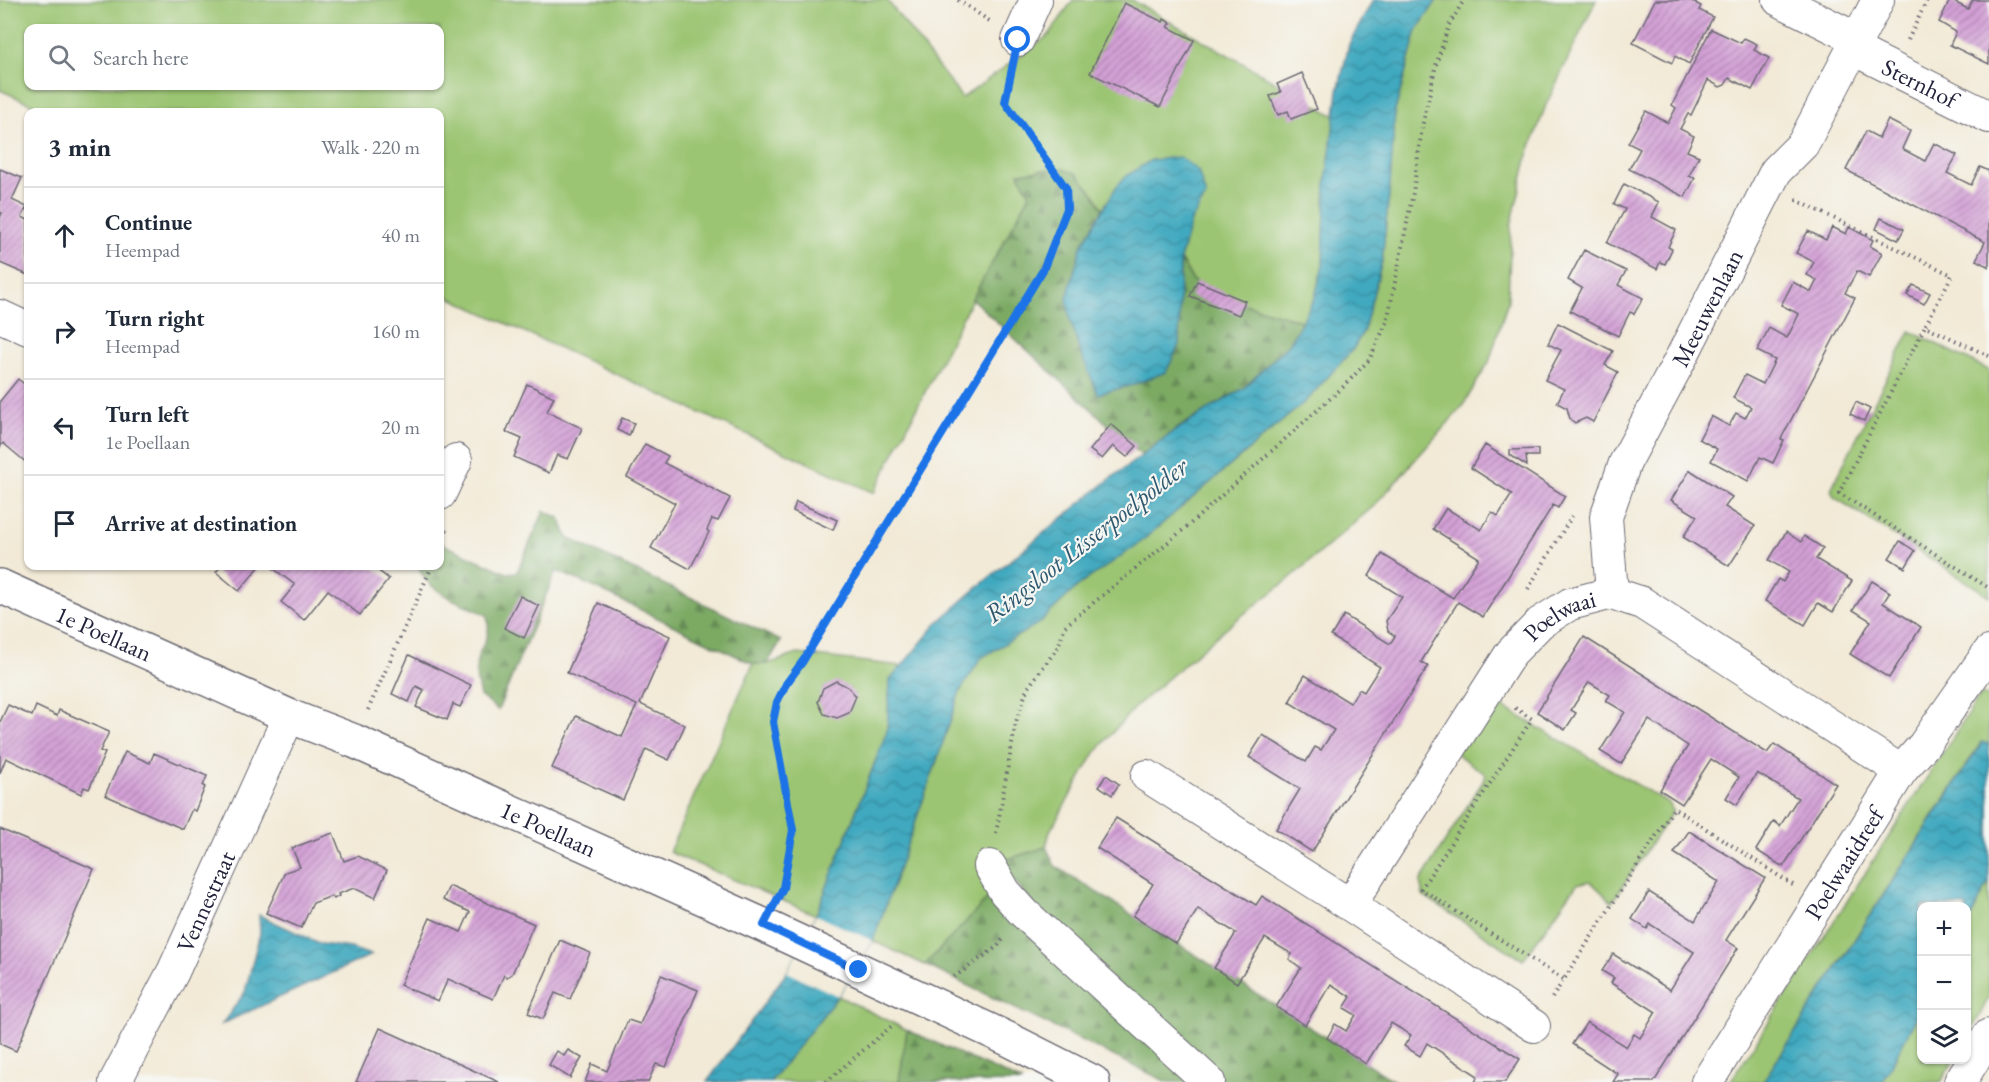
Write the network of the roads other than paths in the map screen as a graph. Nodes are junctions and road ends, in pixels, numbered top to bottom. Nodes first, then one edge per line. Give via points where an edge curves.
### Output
1 (1036, 0) edge
2 (1779, 0) edge
3 (1878, 0) edge
4 (1018, 40) road end
5 (1855, 44) junction
6 (1989, 117) edge
7 (0, 316) edge
8 (24, 327) edge
9 (456, 460) dead end
10 (444, 500) edge
11 (0, 586) edge
12 (1612, 594) junction
13 (1989, 652) edge
14 (289, 716) junction
15 (1901, 771) junction
16 (1147, 776) dead end
17 (990, 866) road end
18 (1350, 905) junction
19 (1534, 1026) road end
20 (1989, 1035) edge
21 (115, 1082) edge
22 (1093, 1082) edge
23 (1209, 1082) edge
24 (1707, 1082) edge
25 (1960, 1082) edge

1 - 4 street
2 - 5 street
3 - 5 street, Meeuwenlaan
5 - 6 street, Sternhof via 1894,69
5 - 12 street, Meeuwenlaan via 1803,144 1767,186 1620,476 1606,517
7 - 8 street
9 - 10 street
11 - 14 street, 1e Poellaan
12 - 15 street, Poelwaai via 1642,603
12 - 18 street, Poelwaai via 1570,604 1540,623 1511,653
13 - 15 street, Poelwaaidreef via 1924,745
14 - 21 street, Vennestraat via 173,972
14 - 22 street, 1e Poellaan via 354,741 764,925
15 - 24 street, Poelwaaidreef
16 - 18 street
17 - 23 street via 1005,892 1024,913
18 - 19 street
20 - 25 street

